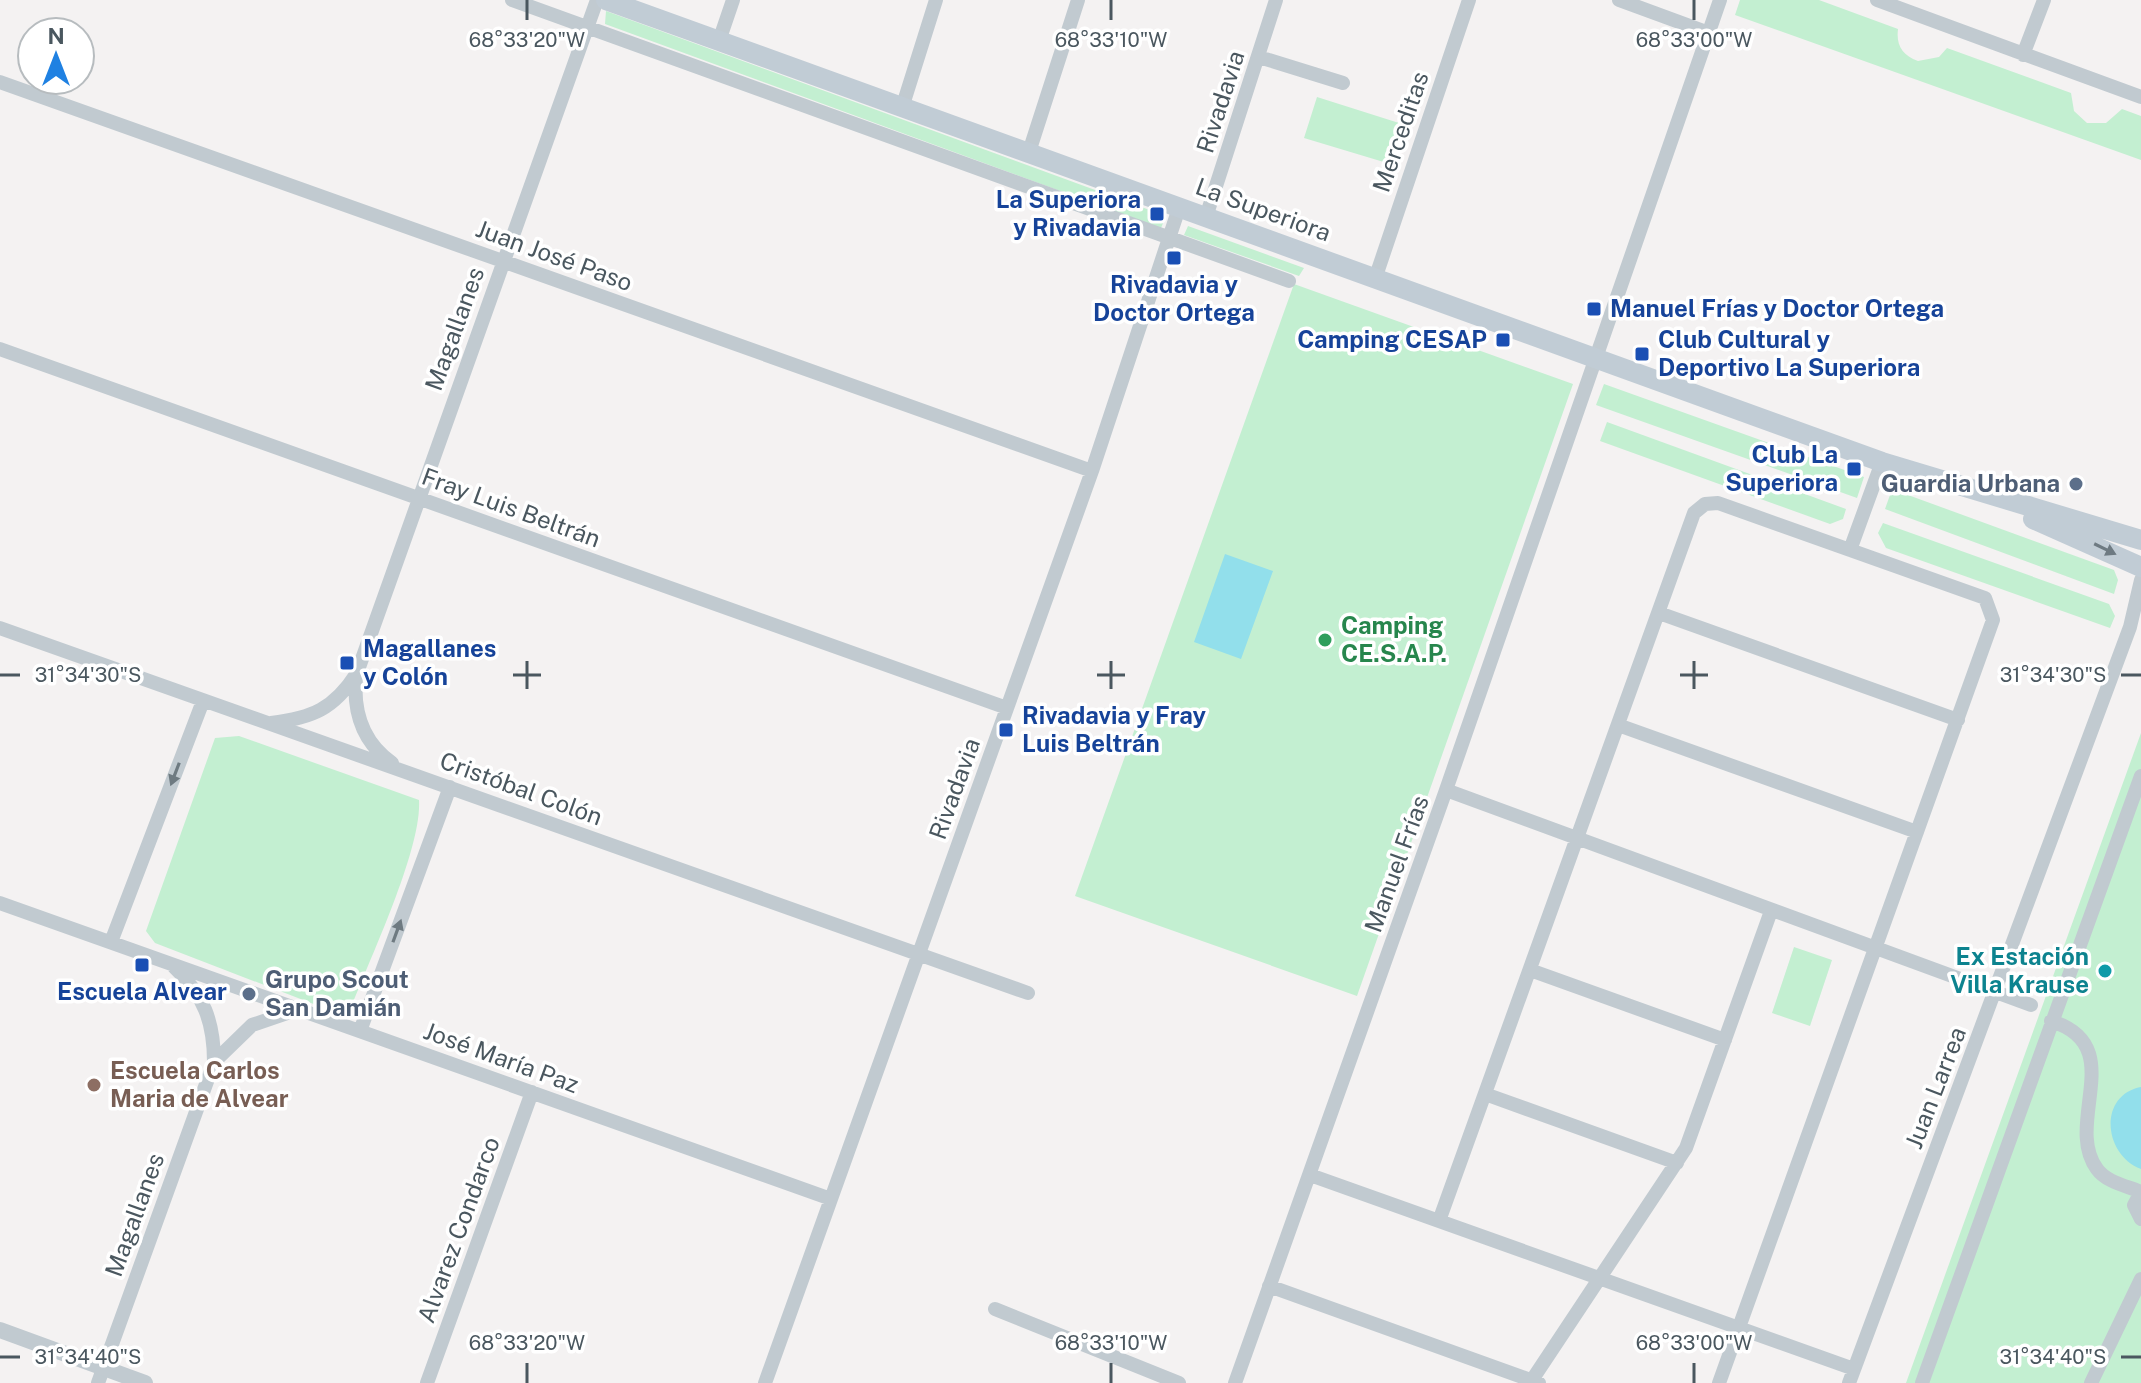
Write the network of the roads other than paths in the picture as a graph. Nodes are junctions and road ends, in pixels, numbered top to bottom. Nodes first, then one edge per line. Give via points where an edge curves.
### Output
1 (512, 0) edge
2 (597, 0) edge
3 (606, 0) edge
4 (733, 0) edge
5 (936, 0) edge
6 (1078, 0) edge
7 (1276, 0) edge
8 (1469, 0) edge
9 (1619, 0) edge
10 (1720, 0) edge
11 (1877, 0) edge
12 (2044, 0) edge
13 (587, 27) junction
14 (1709, 33) junction
15 (719, 41) junction
16 (2023, 55) junction
17 (1259, 57) junction
18 (0, 82) edge
19 (1343, 83) dead end
20 (2141, 97) edge
21 (902, 108) junction
22 (1029, 152) junction
23 (1179, 208) junction
24 (1206, 217) junction
25 (1170, 238) junction
26 (503, 261) junction
27 (1375, 279) junction
28 (1289, 281) dead end
29 (0, 349) edge
30 (1597, 359) junction
31 (1882, 462) junction
32 (1902, 469) junction
33 (1092, 471) junction
34 (418, 498) junction
35 (2141, 540) edge
36 (1850, 550) junction
37 (2141, 567) edge
38 (2141, 580) edge
39 (1659, 613) junction
40 (2141, 613) edge
41 (2130, 627) junction
42 (0, 628) edge
43 (357, 673) junction
44 (203, 701) junction
45 (1007, 708) junction
46 (1958, 720) junction
47 (268, 724) junction
48 (1618, 725) junction
49 (402, 770) junction
50 (2141, 776) edge
51 (450, 787) junction
52 (1446, 790) junction
53 (1917, 832) junction
54 (1578, 837) junction
55 (0, 903) edge
56 (1771, 911) junction
57 (111, 942) junction
58 (1878, 949) junction
59 (919, 954) junction
60 (171, 964) junction
61 (1530, 970) junction
62 (1996, 991) junction
63 (1028, 993) dead end
64 (2031, 1005) dead end
65 (299, 1009) junction
66 (2051, 1021) junction
67 (360, 1031) junction
68 (1725, 1040) junction
69 (214, 1062) junction
70 (532, 1092) junction
71 (1485, 1094) junction
72 (1677, 1163) junction
73 (1310, 1175) junction
74 (831, 1199) junction
75 (2141, 1219) edge
76 (1439, 1221) junction
77 (1600, 1279) junction
78 (2141, 1279) edge
79 (1269, 1286) junction
80 (995, 1309) dead end
81 (1739, 1328) junction
82 (0, 1330) edge
83 (101, 1376) edge
84 (1851, 1376) edge
85 (1533, 1382) edge
86 (145, 1383) edge
87 (427, 1383) edge
88 (765, 1383) edge
89 (1179, 1383) edge
90 (1235, 1383) edge
91 (1719, 1383) edge
92 (1922, 1383) edge
93 (2091, 1383) edge

1 - 13 street
2 - 13 street, Magallanes
3 - 15 main road, La Superiora
4 - 15 street
5 - 21 street
6 - 22 street
7 - 17 street, Rivadavia
8 - 27 street, Merceditas
9 - 14 street
10 - 14 street, Manuel Frías
11 - 16 street
12 - 16 street
13 - 25 street
13 - 26 street, Magallanes
14 - 30 street, Manuel Frías
15 - 21 main road, La Superiora
16 - 20 street
17 - 19 street
17 - 24 street, Rivadavia
18 - 26 street, Juan José Paso
21 - 22 main road, La Superiora
22 - 23 main road, La Superiora
23 - 24 main road, La Superiora
23 - 25 street, Rivadavia
24 - 27 main road, La Superiora
25 - 28 street
25 - 33 street, Rivadavia
26 - 33 street, Juan José Paso
26 - 34 street, Magallanes
27 - 30 main road, La Superiora
29 - 34 street, Fray Luis Beltrán
30 - 31 main road, La Superiora
30 - 52 street, Manuel Frías
31 - 32 main road, La Superiora
31 - 36 street
32 - 35 main road, La Superiora
32 -> 37 main road, La Superiora via 2069,533
33 - 45 street, Rivadavia
34 - 43 street, Magallanes
34 - 45 street, Fray Luis Beltrán
36 - 39 street via 1718,503 1705,504 1694,513
36 - 46 street via 1985,598 1993,620
38 - 41 street, Juan Larrea
39 - 46 street
39 - 48 street
40 - 41 street, Juan Larrea
41 - 62 street, Juan Larrea
42 - 44 street, Cristóbal Colón
43 - 47 street, Magallanes via 324,709 304,719
43 - 49 street, Magallanes via 355,713 381,756
44 - 47 street, Cristóbal Colón
44 -> 57 street
45 - 59 street, Rivadavia
46 - 53 street
47 - 49 street, Cristóbal Colón
48 - 53 street
48 - 54 street
49 - 51 street, Cristóbal Colón
50 - 66 street
51 - 59 street, Cristóbal Colón
67 -> 51 street
52 - 54 street
52 - 73 street, Manuel Frías
53 - 58 street
54 - 56 street
54 - 61 street
55 - 57 street, José María Paz
56 - 58 street
56 - 68 street
57 - 60 street, José María Paz
58 - 62 street
58 - 81 street
59 - 63 street, Cristóbal Colón
59 - 74 street, Rivadavia
60 - 65 street, José María Paz
60 - 69 street via 206,1007
61 - 68 street
61 - 71 street
62 - 64 street
62 - 84 street, Juan Larrea
65 - 67 street, José María Paz
65 - 69 street via 252,1025
66 - 75 street via 2068,1026 2084,1042 2092,1068 2088,1118 2093,1161 2106,1177 2141,1192 2134,1205
66 - 92 street
67 - 70 street, José María Paz
68 - 72 street
69 - 83 street, Magallanes
70 - 74 street, José María Paz
70 - 87 street, Alvarez Condarco
71 - 72 street
71 - 76 street
72 - 77 street
73 - 76 street
73 - 79 street, Manuel Frías
74 - 88 street, Rivadavia
76 - 77 street
77 - 81 street
77 - 85 street
78 - 93 street
79 - 85 street
79 - 90 street, Manuel Frías
80 - 89 street
81 - 84 street
81 - 91 street
82 - 83 street
83 - 86 street

